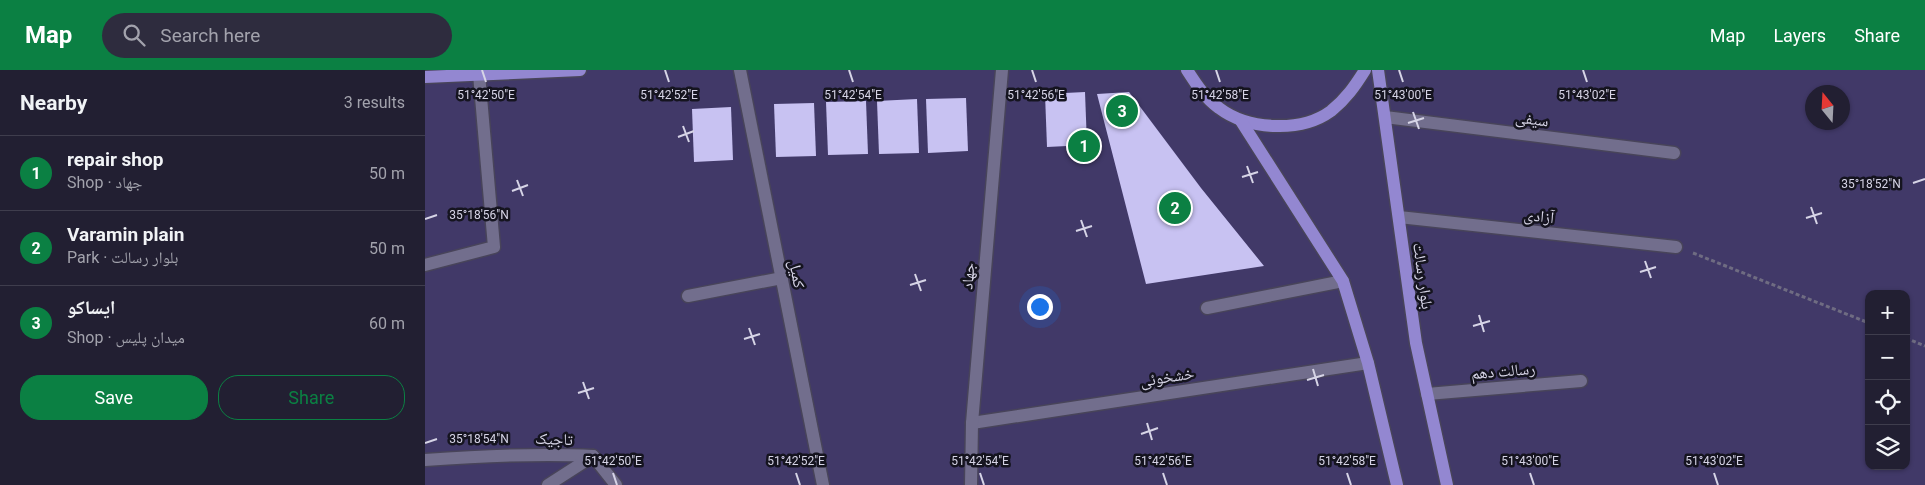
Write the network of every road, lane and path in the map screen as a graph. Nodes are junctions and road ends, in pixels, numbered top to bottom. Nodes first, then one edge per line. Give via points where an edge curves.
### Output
1 (580, 70) edge
2 (740, 70) edge
3 (1002, 70) edge
4 (1187, 70) edge
5 (1365, 70) edge
6 (1378, 70) edge
7 (479, 74) junction
8 (425, 77) edge
9 (1385, 117) junction
10 (1241, 121) junction
11 (1674, 153) dead end
12 (1399, 217) junction
13 (1676, 247) joint
14 (425, 265) edge
15 (782, 278) junction
16 (1343, 281) junction
17 (688, 296) dead end
18 (1207, 308) dead end
19 (1865, 321) edge
20 (1910, 340) edge
21 (1925, 346) edge
22 (1368, 363) junction
23 (1581, 381) dead end
24 (1427, 394) junction
25 (972, 424) junction
26 (593, 456) junction
27 (425, 460) edge
28 (820, 484) edge
29 (548, 485) edge
30 (616, 485) edge
31 (971, 485) edge
32 (1397, 485) edge
33 (1447, 485) edge

1 - 7 main road
2 - 15 street, کمیل
3 - 25 street, جهاد
4 - 10 main road via 1200,91 1219,109
5 - 10 main road via 1352,92 1329,112 1301,124 1271,127
6 - 9 main road, بلوار رسالت
7 - 8 main road
7 - 14 street via 494,247
9 - 11 street, سیفی
9 - 12 main road, بلوار رسالت
10 - 16 main road
12 - 13 street, آزادی
12 - 24 main road, بلوار رسالت via 1416,343
13 - 19 path
15 - 17 street
15 - 28 street, کمیل
16 - 18 street
16 - 22 main road
20 - 21 path
22 - 25 street, خشخوئی
22 - 32 main road
23 - 24 street, رسالت دهم
24 - 33 main road, بلوار رسالت
25 - 31 street, جهاد
26 - 27 street, تاجیک via 509,454
26 - 29 street
26 - 30 street

